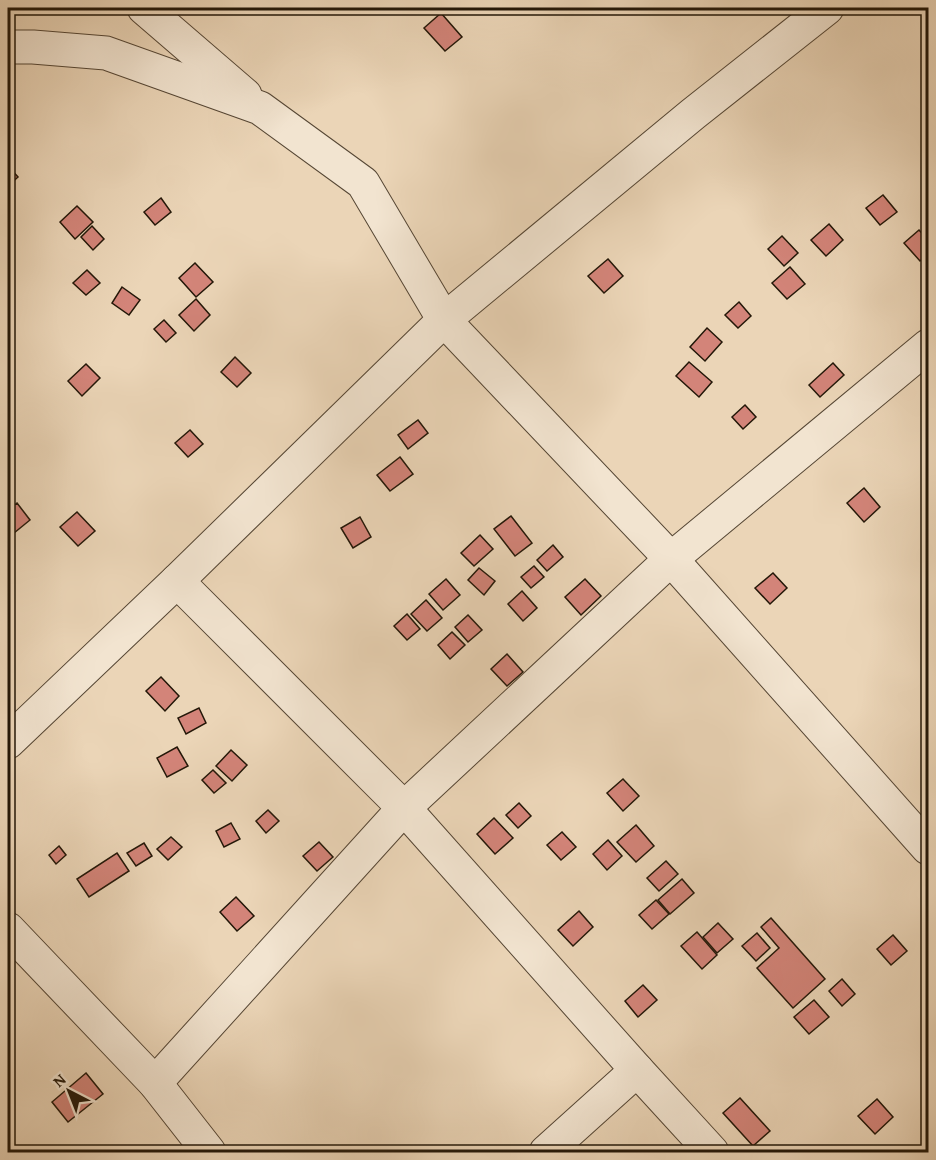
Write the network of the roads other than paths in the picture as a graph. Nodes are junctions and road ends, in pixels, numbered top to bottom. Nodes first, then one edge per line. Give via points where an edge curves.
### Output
1 (144, 8) edge
2 (827, 8) edge
3 (8, 47) edge
4 (260, 108) junction
5 (444, 320) junction
6 (924, 358) edge
7 (671, 559) junction
8 (177, 581) junction
9 (8, 742) edge
10 (404, 808) junction
11 (928, 848) edge
12 (8, 929) edge
13 (636, 1070) junction
14 (154, 1083) junction
15 (209, 1152) edge
16 (546, 1152) edge
17 (712, 1152) edge

1 - 4 street
2 - 5 street
3 - 4 street via 106,53
4 - 5 street via 363,183
5 - 7 street
5 - 8 street
6 - 7 street
7 - 10 street
7 - 11 street
8 - 9 street
8 - 10 street
10 - 13 street
10 - 14 street
12 - 14 street
13 - 16 street
13 - 17 street
14 - 15 street

